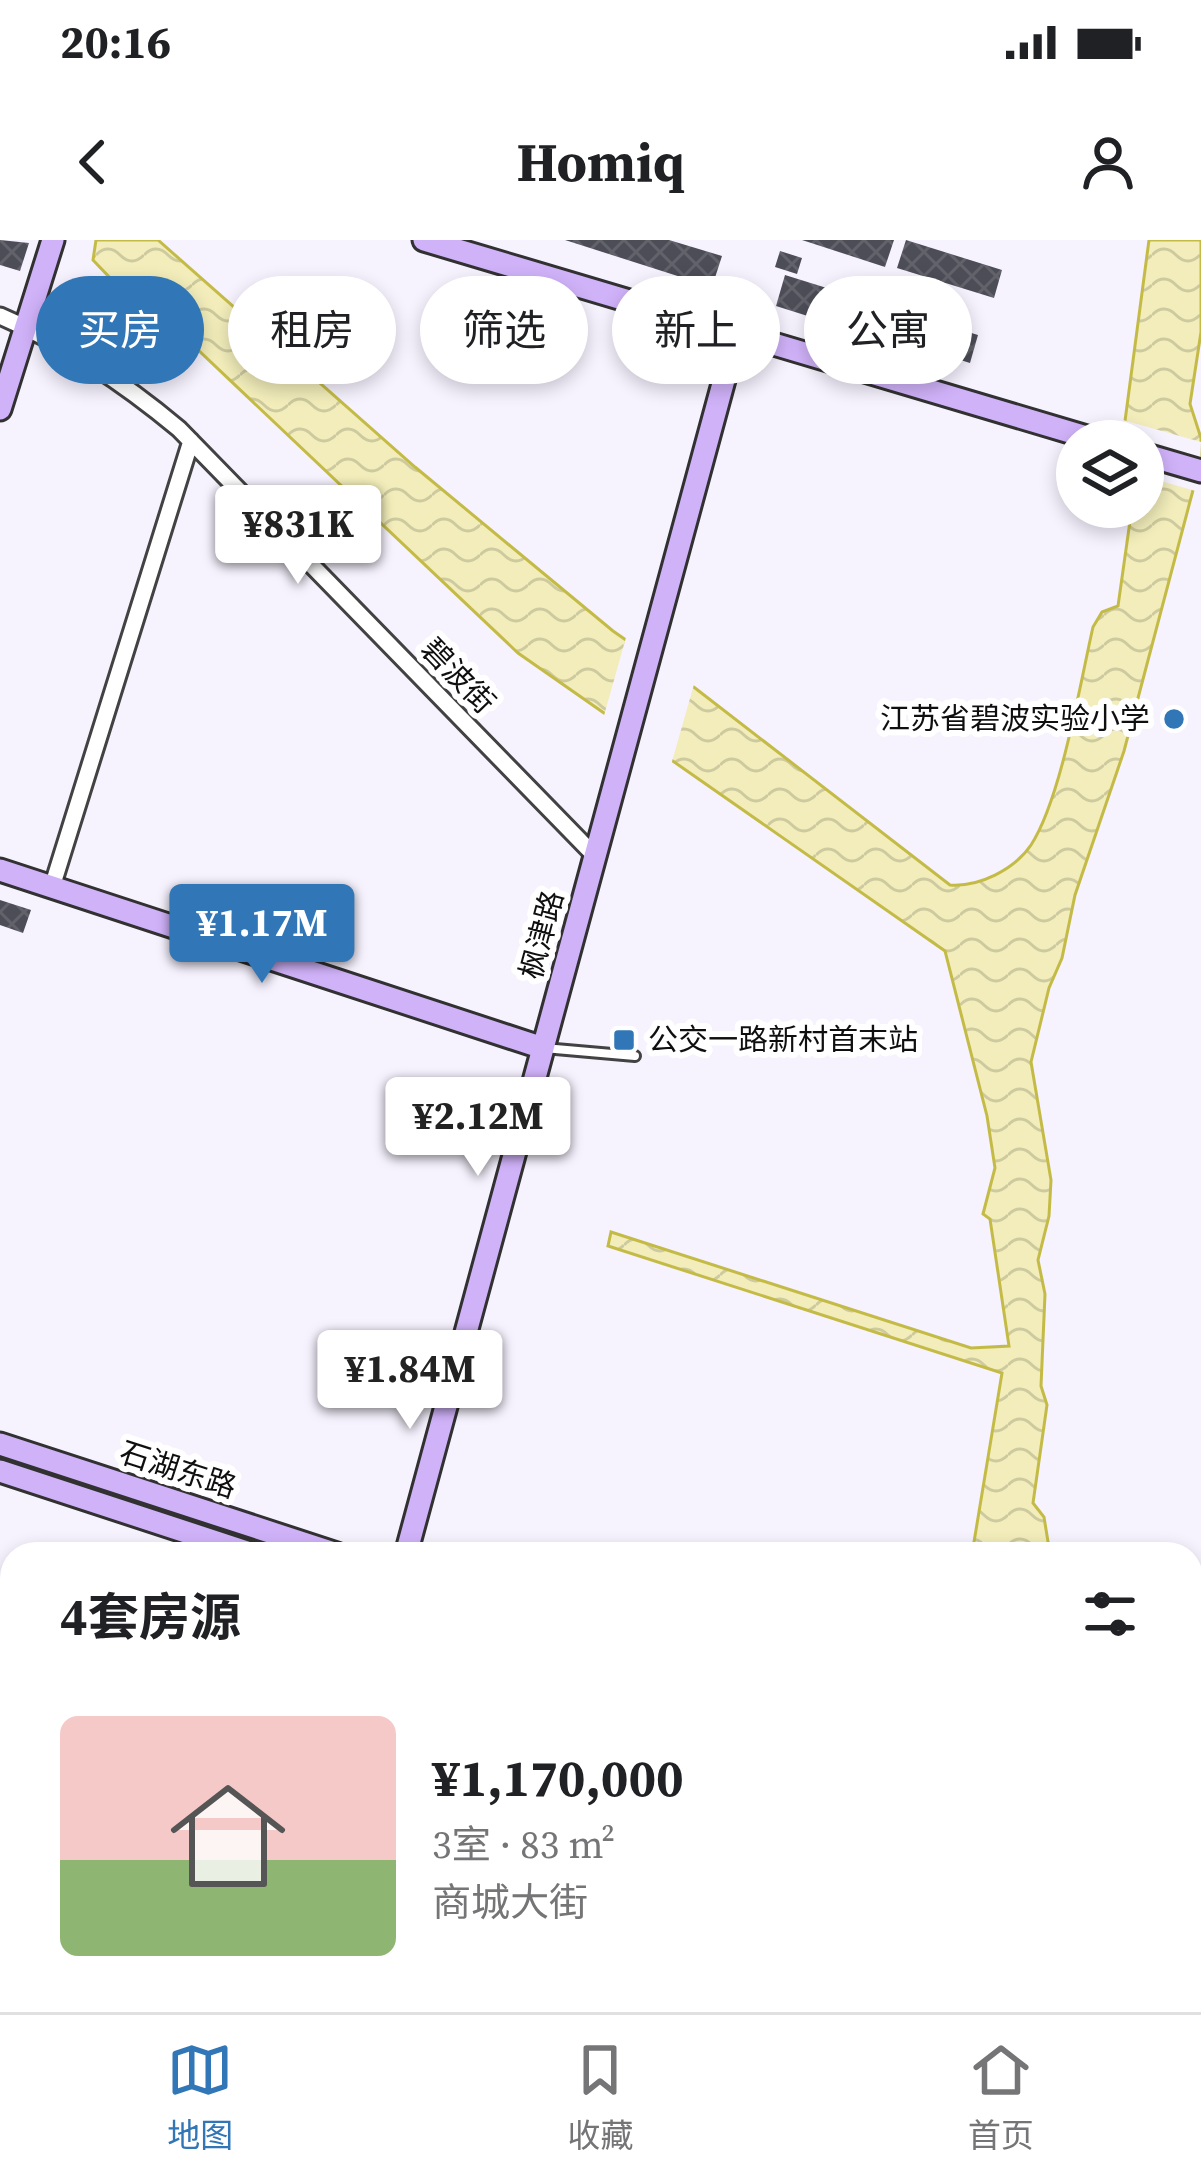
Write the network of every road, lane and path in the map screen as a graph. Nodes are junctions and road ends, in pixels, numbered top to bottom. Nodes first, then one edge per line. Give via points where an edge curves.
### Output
1 (53, 240) edge
2 (424, 240) edge
3 (612, 295) edge
4 (0, 316) edge
5 (26, 327) junction
6 (780, 345) edge
7 (723, 384) edge
8 (0, 409) edge
9 (1056, 428) edge
10 (191, 441) junction
11 (1164, 460) edge
12 (1201, 471) edge
13 (595, 856) junction
14 (0, 870) edge
15 (52, 887) junction
16 (543, 1048) junction
17 (635, 1056) dead end
18 (0, 1444) edge
19 (0, 1471) edge
20 (217, 1542) edge
21 (300, 1542) edge
22 (409, 1542) edge

1 - 5 street
2 - 3 street
4 - 5 street, 碧波街
5 - 8 street
5 - 10 street, 碧波街 via 147,402
6 - 9 street
7 - 13 street, 枫津路
10 - 13 street, 碧波街
10 - 15 street
11 - 12 street
13 - 16 street, 枫津路
14 - 15 street
15 - 16 street
16 - 17 lane
16 - 22 street, 枫津路
18 - 21 street, 石湖东路
19 - 20 street, 石湖东路

